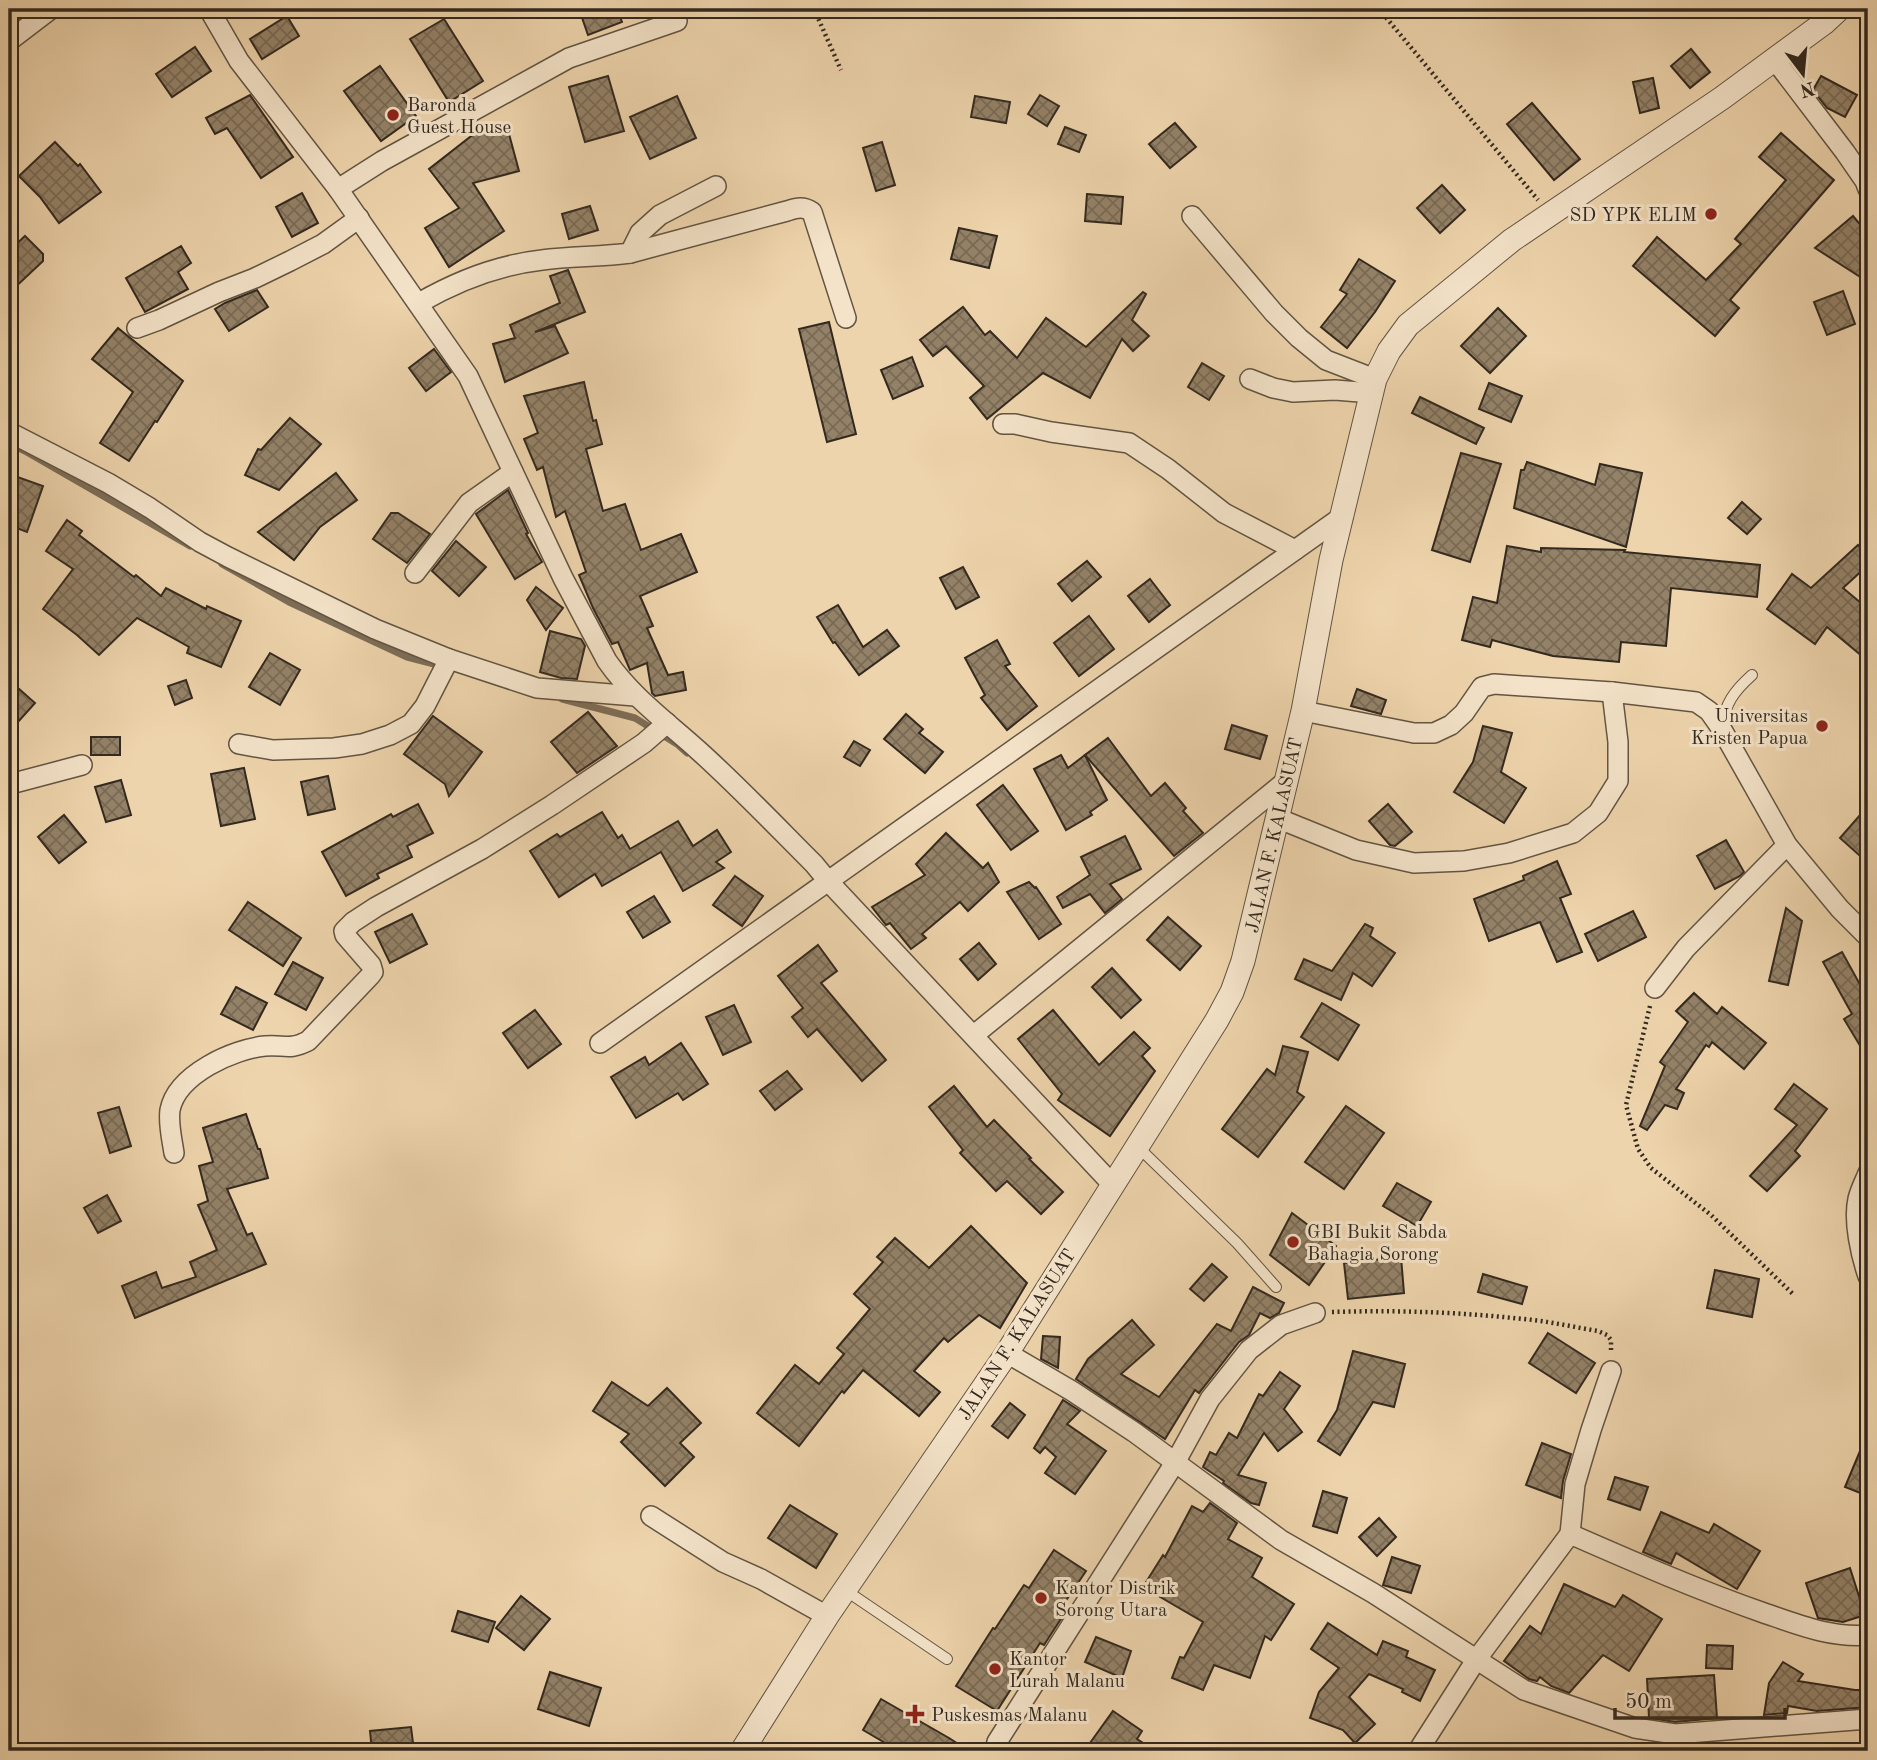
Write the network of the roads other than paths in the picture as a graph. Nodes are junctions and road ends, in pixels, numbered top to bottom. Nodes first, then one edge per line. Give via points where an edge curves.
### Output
1 (51, 9) edge
2 (209, 9) edge
3 (1839, 9) edge
4 (677, 21) dead end
5 (9, 41) edge
6 (1775, 60) junction
7 (716, 186) dead end
8 (338, 190) junction
9 (1868, 190) edge
10 (1192, 216) dead end
11 (359, 218) junction
12 (630, 253) junction
13 (419, 303) junction
14 (846, 318) dead end
15 (137, 328) dead end
16 (1250, 379) dead end
17 (1373, 386) junction
18 (1003, 424) dead end
19 (9, 432) edge
20 (513, 472) junction
21 (1343, 516) junction
22 (1295, 550) junction
23 (415, 573) dead end
24 (446, 666) junction
25 (1752, 675) dead end
26 (1612, 692) junction
27 (635, 696) junction
28 (1303, 711) junction
29 (663, 726) junction
30 (1721, 728) junction
31 (239, 744) dead end
32 (82, 765) dead end
33 (1286, 781) junction
34 (9, 782) edge
35 (1277, 817) junction
36 (1787, 845) junction
37 (828, 881) junction
38 (1868, 937) edge
39 (1655, 988) road end
40 (974, 1035) junction
41 (600, 1043) dead end
42 (1136, 1146) junction
43 (174, 1153) dead end
44 (1868, 1173) edge
45 (1112, 1184) junction
46 (1868, 1276) edge
47 (1276, 1287) dead end
48 (1315, 1313) road end
49 (1007, 1353) junction
50 (1611, 1371) road end
51 (1176, 1461) junction
52 (651, 1516) dead end
53 (1570, 1534) junction
54 (845, 1590) junction
55 (827, 1615) junction
56 (1868, 1635) edge
57 (947, 1659) dead end
58 (1476, 1660) junction
59 (1868, 1719) edge
60 (742, 1751) edge
61 (995, 1751) edge
62 (1418, 1751) edge

1 - 5 street
2 - 8 street via 239,61
3 - 6 street, JALAN F. KALASUAT
4 - 8 street via 569,58
6 - 9 street
6 - 17 street, JALAN F. KALASUAT via 1511,240 1408,325 1389,351
7 - 12 street via 660,215 640,233
8 - 11 street
10 - 17 street via 1299,338 1326,360
11 - 13 street
11 - 15 street via 290,261
12 - 13 street via 495,268
12 - 14 street via 802,207 812,212
13 - 20 street via 468,376
16 - 17 street via 1293,392
17 - 21 street, JALAN F. KALASUAT
18 - 22 street via 1129,443 1224,513
19 - 24 street via 108,483 237,562
20 - 23 street via 469,503
20 - 27 street via 607,661
21 - 22 street
21 - 28 street, JALAN F. KALASUAT
22 - 37 street
24 - 27 street via 537,688
24 - 31 street via 411,724 390,735 334,748 273,750
25 - 30 lane via 1730,698
26 - 28 street via 1494,684 1482,687 1464,713 1434,733
26 - 30 street via 1696,702
26 - 35 street via 1618,781 1598,813 1573,833 1509,853 1414,863 1356,850
27 - 29 street
28 - 33 street, JALAN F. KALASUAT
29 - 37 street via 744,794
29 - 43 street via 599,775 494,842 353,922 344,931 371,965 370,976 307,1041 288,1048 268,1045 240,1051 189,1080 170,1110
30 - 36 street
32 - 34 street
33 - 35 street, JALAN F. KALASUAT
33 - 40 street
35 - 42 street, JALAN F. KALASUAT via 1231,992
36 - 38 street
36 - 39 street via 1686,948
37 - 40 street
37 - 41 street
40 - 45 street
42 - 45 street, JALAN F. KALASUAT
42 - 47 lane
44 - 46 street via 1858,1200 1857,1223
45 - 49 street, JALAN F. KALASUAT
48 - 51 street via 1281,1325 1249,1350 1210,1399
49 - 51 street
49 - 54 street, JALAN F. KALASUAT
50 - 53 street via 1576,1484
51 - 58 street via 1281,1540
51 - 61 street
52 - 55 street via 723,1562
53 - 56 street via 1659,1573 1820,1632
53 - 58 street
54 - 55 street, JALAN F. KALASUAT
54 - 57 lane
55 - 60 street, JALAN F. KALASUAT
58 - 59 street via 1524,1690 1635,1728 1675,1734
58 - 62 street

